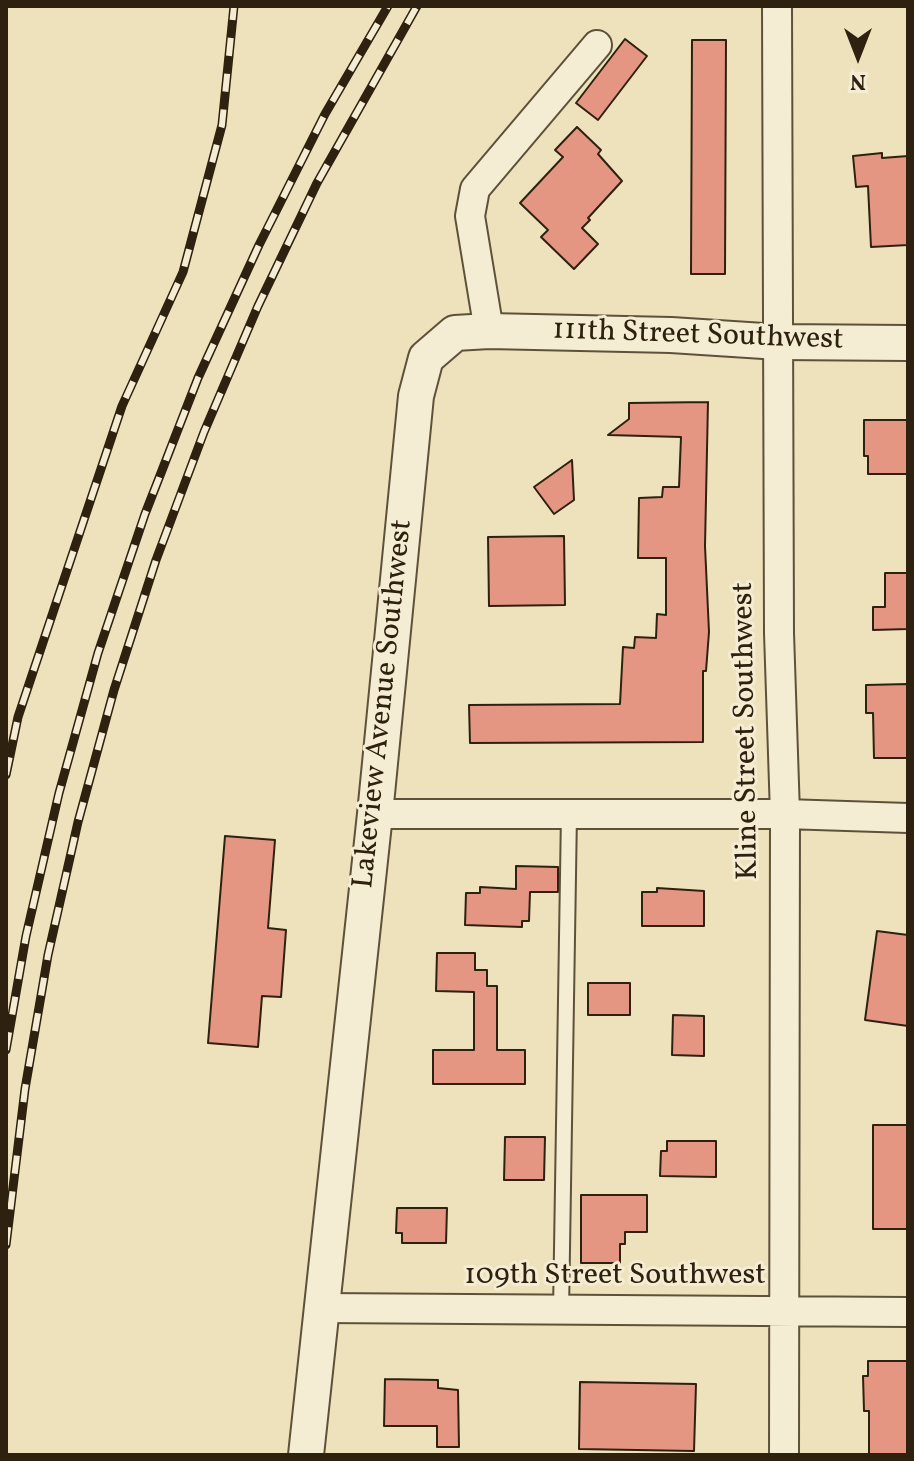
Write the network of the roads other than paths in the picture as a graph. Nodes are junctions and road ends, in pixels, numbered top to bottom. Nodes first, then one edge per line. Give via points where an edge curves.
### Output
1 (777, 6) edge
2 (597, 45) dead end
3 (489, 331) junction
4 (779, 342) junction
5 (908, 343) edge
6 (569, 813) junction
7 (375, 814) junction
8 (785, 814) junction
9 (908, 818) edge
10 (322, 1308) junction
11 (561, 1311) junction
12 (784, 1312) junction
13 (908, 1312) edge
14 (306, 1455) edge
15 (784, 1455) edge

1 - 4 street, Kline Street Southwest
2 - 3 street via 475,189 470,216
3 - 4 street, 111th Street Southwest
3 - 7 street, Lakeview Avenue Southwest via 455,333 426,358 420,376
4 - 5 street, 111th Street Southwest
4 - 8 street, Kline Street Southwest
6 - 7 street
6 - 8 street
6 - 11 lane
7 - 10 street, Lakeview Avenue Southwest
8 - 9 street
8 - 12 street, Kline Street Southwest
10 - 11 street, 109th Street Southwest
10 - 14 street, Lakeview Avenue Southwest
11 - 12 street, 109th Street Southwest
12 - 13 street, 109th Street Southwest
12 - 15 street, Kline Street Southwest

